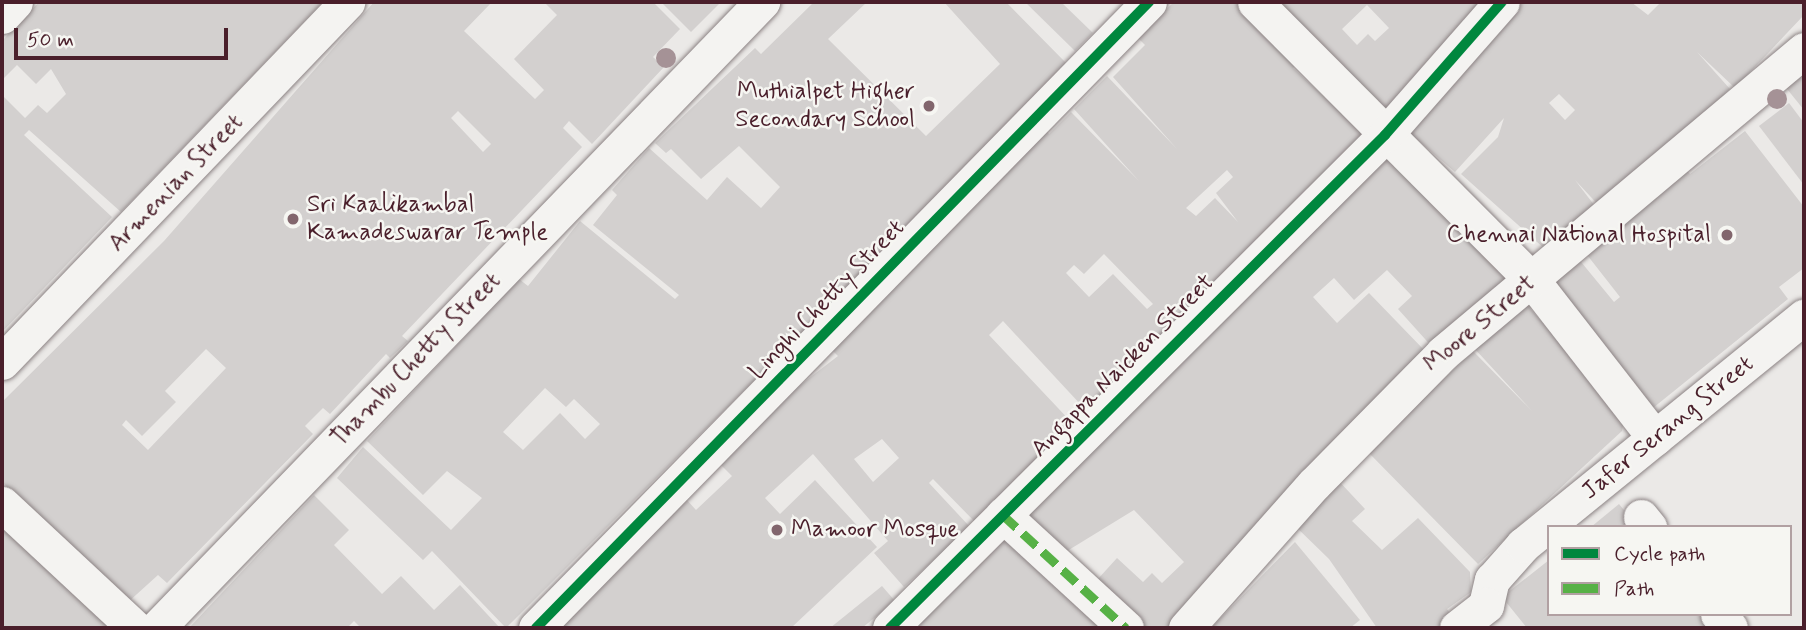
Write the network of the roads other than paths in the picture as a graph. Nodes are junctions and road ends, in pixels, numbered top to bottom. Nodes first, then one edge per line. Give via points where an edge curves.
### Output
1 (16, 2) edge
2 (347, 2) edge
3 (762, 2) edge
4 (1149, 2) edge
5 (1255, 2) edge
6 (1502, 2) edge
7 (2, 16) edge
8 (1804, 50) edge
9 (1385, 135) junction
10 (1532, 280) junction
11 (1804, 317) edge
12 (2, 362) edge
13 (1656, 438) junction
14 (2, 504) edge
15 (1003, 515) junction
16 (1548, 525) edge
17 (1547, 526) edge
18 (1495, 617) edge
19 (135, 628) edge
20 (157, 628) edge
21 (536, 628) edge
22 (890, 628) edge
23 (1126, 628) edge
24 (1186, 628) edge
25 (1457, 628) edge

1 - 7 street
2 - 12 street, Armenian Street
3 - 20 street, Thambu Chetty Street
4 - 21 street, Linghi Chetty Street
5 - 9 street
6 - 9 street, Angappa Naicken Street
8 - 10 street, Moore Street
9 - 10 street
9 - 15 street, Angappa Naicken Street
10 - 13 street
10 - 24 street, Moore Street via 1420,375
11 - 13 street, Jafer Serang Street
13 - 16 street, Jafer Serang Street
14 - 19 street
15 - 22 street, Angappa Naicken Street
15 - 23 street
17 - 18 street, Jafer Serang Street via 1492,580
18 - 25 street

